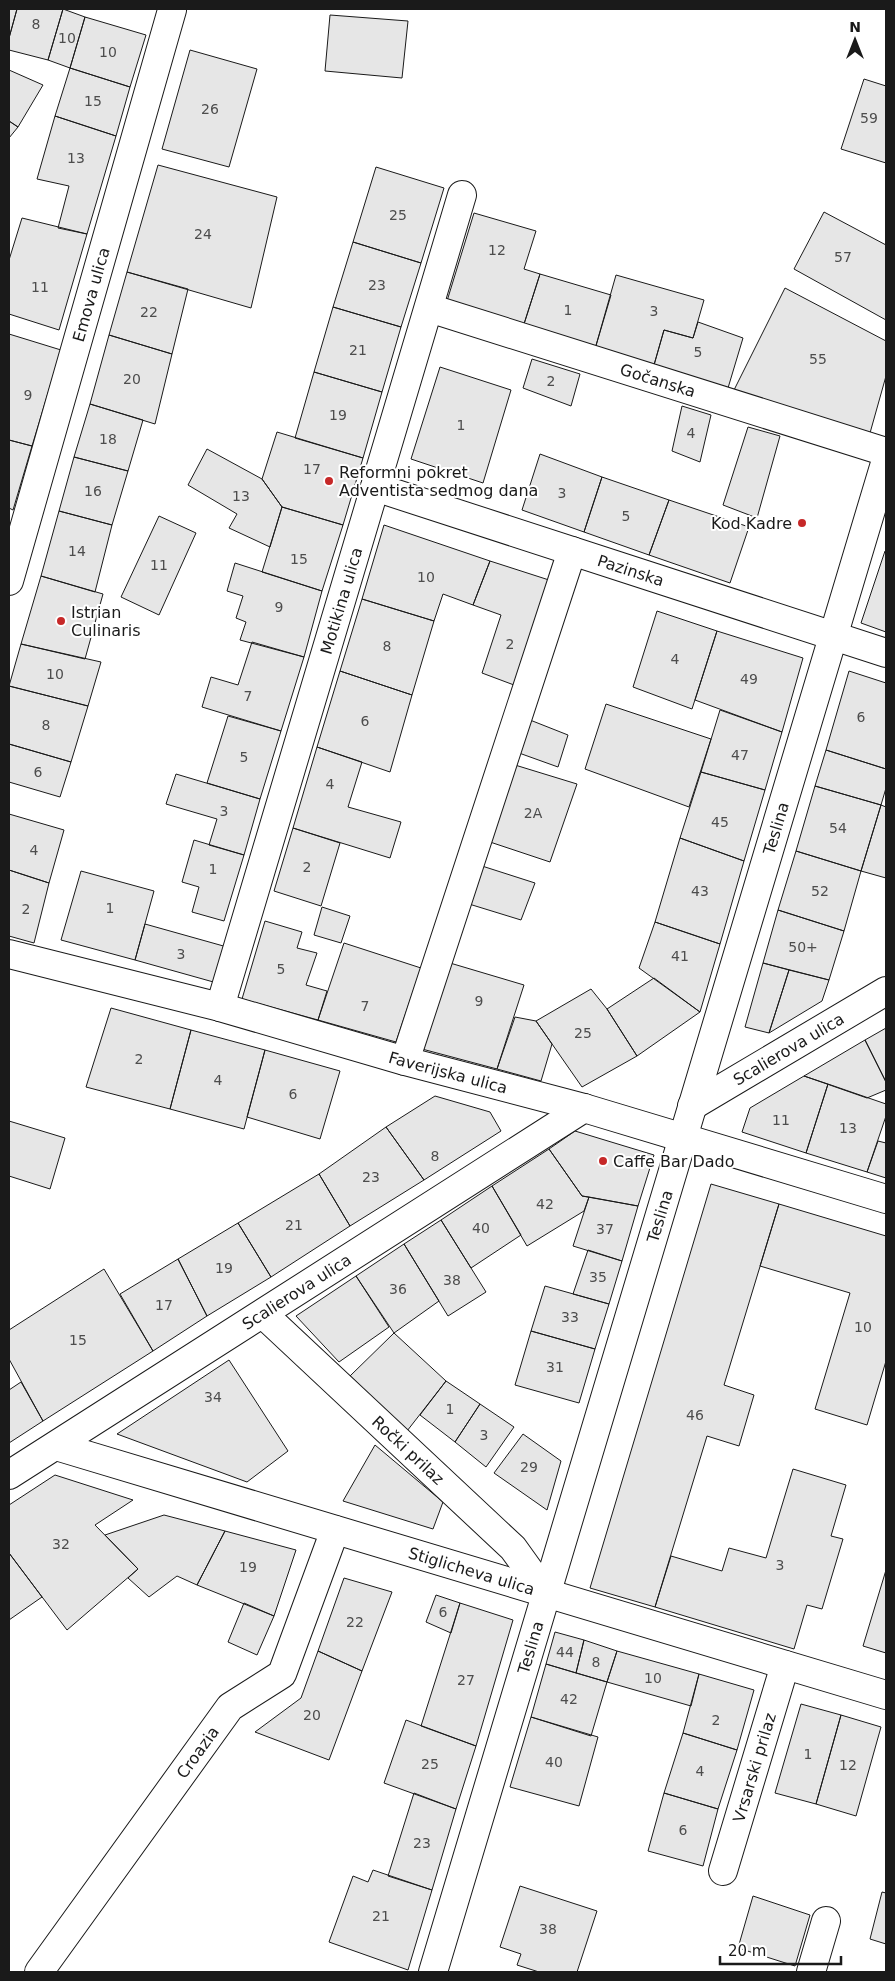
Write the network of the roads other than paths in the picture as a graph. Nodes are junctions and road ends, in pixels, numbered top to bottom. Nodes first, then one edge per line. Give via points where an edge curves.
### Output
1 (172, 9) edge
2 (462, 195) dead end
3 (429, 308) junction
4 (886, 452) edge
5 (886, 460) edge
6 (375, 487) junction
7 (572, 551) junction
8 (9, 580) edge
9 (833, 636) junction
10 (886, 653) edge
11 (9, 954) edge
12 (886, 992) edge
13 (220, 1007) junction
14 (405, 1060) junction
15 (692, 1106) junction
16 (584, 1108) junction
17 (682, 1137) junction
18 (886, 1198) edge
19 (262, 1314) junction
20 (56, 1446) junction
21 (9, 1475) edge
22 (335, 1530) junction
23 (546, 1594) junction
24 (785, 1665) junction
25 (886, 1695) edge
26 (723, 1871) dead end
27 (826, 1921) dead end
28 (38, 1972) edge
29 (433, 1972) edge
30 (811, 1972) edge

1 - 8 street, Emova ulica
2 - 3 street, Motikina ulica
3 - 4 street, Gočanska
3 - 6 street, Motikina ulica
5 - 9 street, Teslina
6 - 7 street, Pazinska
6 - 13 street, Motikina ulica
7 - 9 street, Pazinska
7 - 14 street
9 - 10 street, Pazinska
9 - 15 street, Teslina
11 - 13 street, Faverijska ulica
12 - 15 street, Scalierova ulica
13 - 14 street, Faverijska ulica
14 - 16 street, Faverijska ulica
15 - 17 street, Teslina
16 - 17 street, Faverijska ulica
16 - 19 street, Scalierova ulica
17 - 18 street, Faverijska ulica
17 - 23 street, Teslina
19 - 20 street, Scalierova ulica
19 - 23 street, Ročki prilaz via 512,1548
20 - 21 street, Scalierova ulica
20 - 22 street, Stiglicheva ulica
22 - 23 street, Stiglicheva ulica
22 - 28 street, Croazia via 282,1674 230,1707
23 - 24 street, Stiglicheva ulica
23 - 29 street, Teslina
24 - 25 street, Stiglicheva ulica
24 - 26 street, Vrsarski prilaz
27 - 30 street

